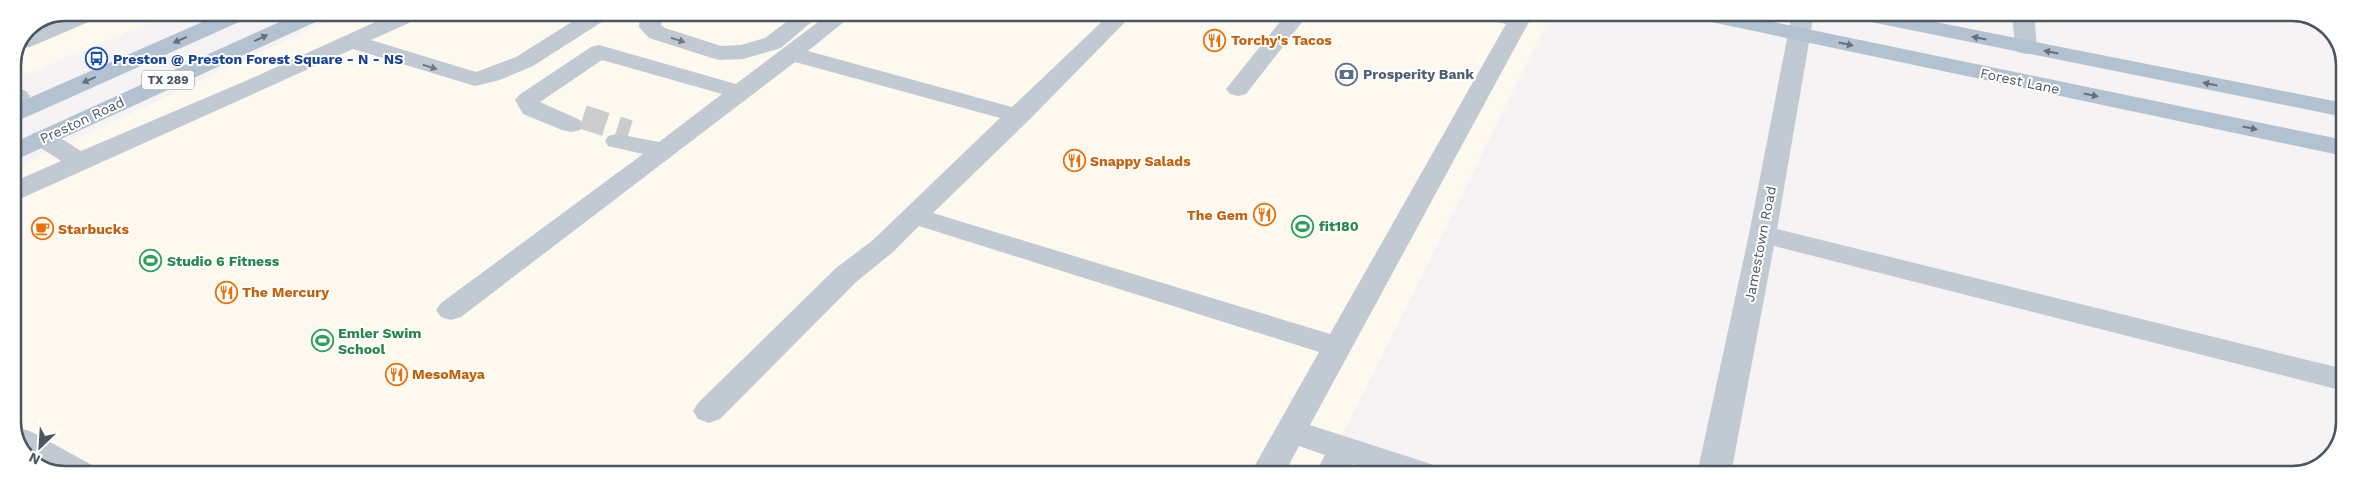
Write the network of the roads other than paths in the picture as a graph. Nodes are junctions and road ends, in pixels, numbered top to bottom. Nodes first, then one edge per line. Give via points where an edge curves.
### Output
1 (70, 21) edge
2 (222, 21) edge
3 (298, 21) edge
4 (395, 21) edge
5 (587, 21) edge
6 (651, 21) edge
7 (800, 21) edge
8 (833, 21) edge
9 (1115, 21) edge
10 (1292, 21) edge
11 (1518, 21) edge
12 (1773, 21) edge
13 (1896, 21) edge
14 (2024, 21) edge
15 (1801, 24) edge
16 (31, 38) edge
17 (351, 41) junction
18 (2026, 47) junction
19 (789, 53) junction
20 (1238, 89) dead end
21 (740, 92) junction
22 (2336, 108) edge
23 (21, 110) edge
24 (1019, 116) junction
25 (577, 121) tunnel mouth
26 (21, 126) edge
27 (623, 137) tunnel mouth
28 (42, 138) junction
29 (2336, 146) edge
30 (21, 148) edge
31 (664, 150) junction
32 (79, 161) junction
33 (21, 188) edge
34 (914, 216) junction
35 (1763, 234) junction
36 (451, 310) dead end
37 (1338, 347) junction
38 (2336, 378) edge
39 (709, 411) dead end
40 (1291, 431) junction
41 (29, 445) edge
42 (1338, 461) edge
43 (66, 466) edge
44 (1272, 466) edge
45 (1370, 466) edge
46 (1716, 466) edge

1 - 16 street
2 -> 23 main road, TX 289
28 -> 3 main road, Preston Road / TX 289
4 - 17 street
17 -> 5 street via 475,79 496,76 514,67
6 -> 7 street via 650,27 657,33 720,53 743,52 773,43
8 - 19 street
9 - 24 street
10 - 20 street
11 - 37 street
12 - 15 main road, Forest Lane
18 -> 13 main road
14 - 18 street
15 -> 29 main road, Forest Lane
15 - 35 street, Jamestown Road
17 - 32 street
22 -> 18 main road
19 - 21 street
19 - 24 street
21 - 25 street via 599,52 527,100 532,109
21 - 31 street
24 - 34 street
26 - 28 main road
27 - 31 street
28 - 30 main road, Preston Road / TX 289
28 - 32 street
31 - 36 street
32 - 33 street
34 - 37 street
34 - 39 street via 884,246 846,275
35 - 38 street
35 - 46 street, Jamestown Road
37 - 40 street
40 - 42 street
40 - 44 street
41 - 43 street
42 - 45 street

